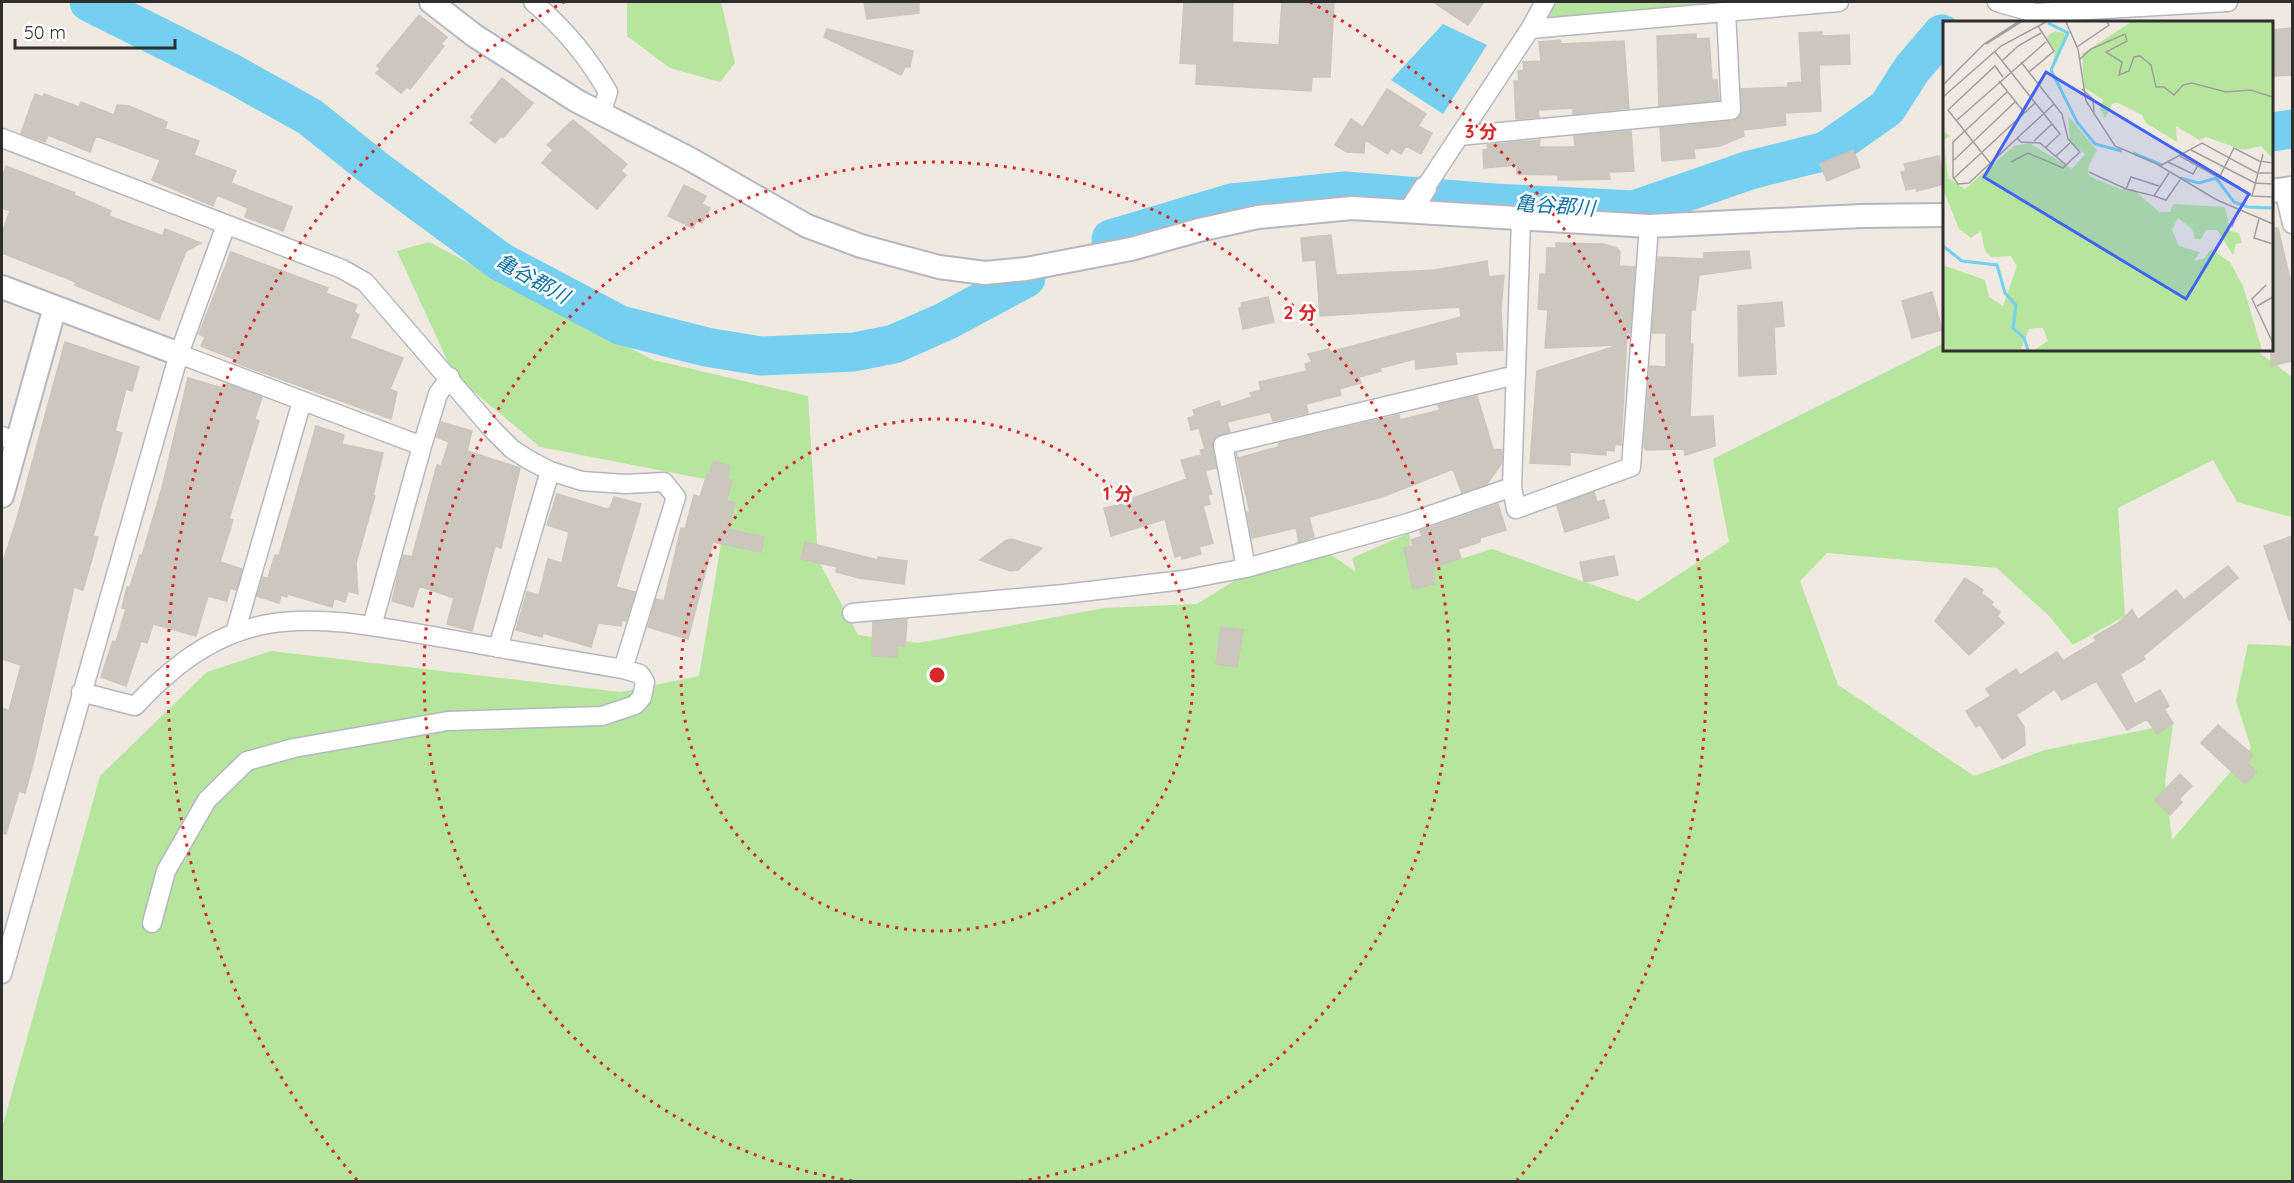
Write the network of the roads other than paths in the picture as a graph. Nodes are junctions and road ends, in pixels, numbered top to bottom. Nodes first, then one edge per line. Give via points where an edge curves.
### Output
1 (431, 2) edge
2 (533, 2) edge
3 (1545, 2) edge
4 (1839, 2) edge
5 (1997, 2) edge
6 (2228, 2) edge
7 (1726, 12) junction
8 (1530, 29) junction
9 (601, 114) junction
10 (1460, 136) junction
11 (2, 138) edge
12 (1425, 188) joint
13 (2283, 189) edge
14 (1410, 210) junction
15 (1943, 215) edge
16 (1521, 220) junction
17 (2292, 224) edge
18 (226, 225) junction
19 (1649, 226) junction
20 (2, 287) edge
21 (55, 307) junction
22 (179, 354) junction
23 (1516, 375) junction
24 (450, 377) junction
25 (302, 401) junction
26 (9, 439) edge
27 (422, 446) junction
28 (550, 471) junction
29 (1512, 487) junction
30 (2, 496) edge
31 (1246, 568) junction
32 (852, 613) dead end
33 (372, 626) junction
34 (235, 633) junction
35 (498, 648) junction
36 (623, 669) junction
37 (81, 692) junction
38 (152, 923) dead end
39 (2, 974) edge

1 - 9 street via 475,36
2 - 9 street via 562,28 595,70 608,92
3 - 8 street
4 - 7 street
5 - 6 street via 2035,13
7 - 8 street
7 - 10 street via 1731,110
8 - 10 street
9 - 14 street via 807,226 896,257 939,267 974,271 1026,269 1131,249 1258,217 1352,208
10 - 12 street
11 - 18 street
12 - 14 street
13 - 17 street
14 - 16 street
15 - 19 street
16 - 19 street
16 - 23 street
18 - 22 street
18 - 24 street via 342,269 365,282
19 - 29 street via 1631,467 1516,509
20 - 21 street
21 - 22 street
21 - 26 street
22 - 25 street
22 - 37 street
23 - 29 street
23 - 31 street via 1223,445
24 - 27 street via 438,394
24 - 28 street via 512,449
25 - 27 street
25 - 34 street
26 - 30 street
27 - 33 street
28 - 35 street
28 - 36 street via 601,483 664,482 676,497
29 - 31 street via 1408,523
31 - 32 street via 1064,594
33 - 34 street via 304,619 264,624
33 - 35 street
34 - 37 street via 175,665 135,706
35 - 36 street
36 - 38 street via 640,674 645,691 635,705 616,713 448,721 294,748 247,761 207,800 166,871
37 - 39 street

